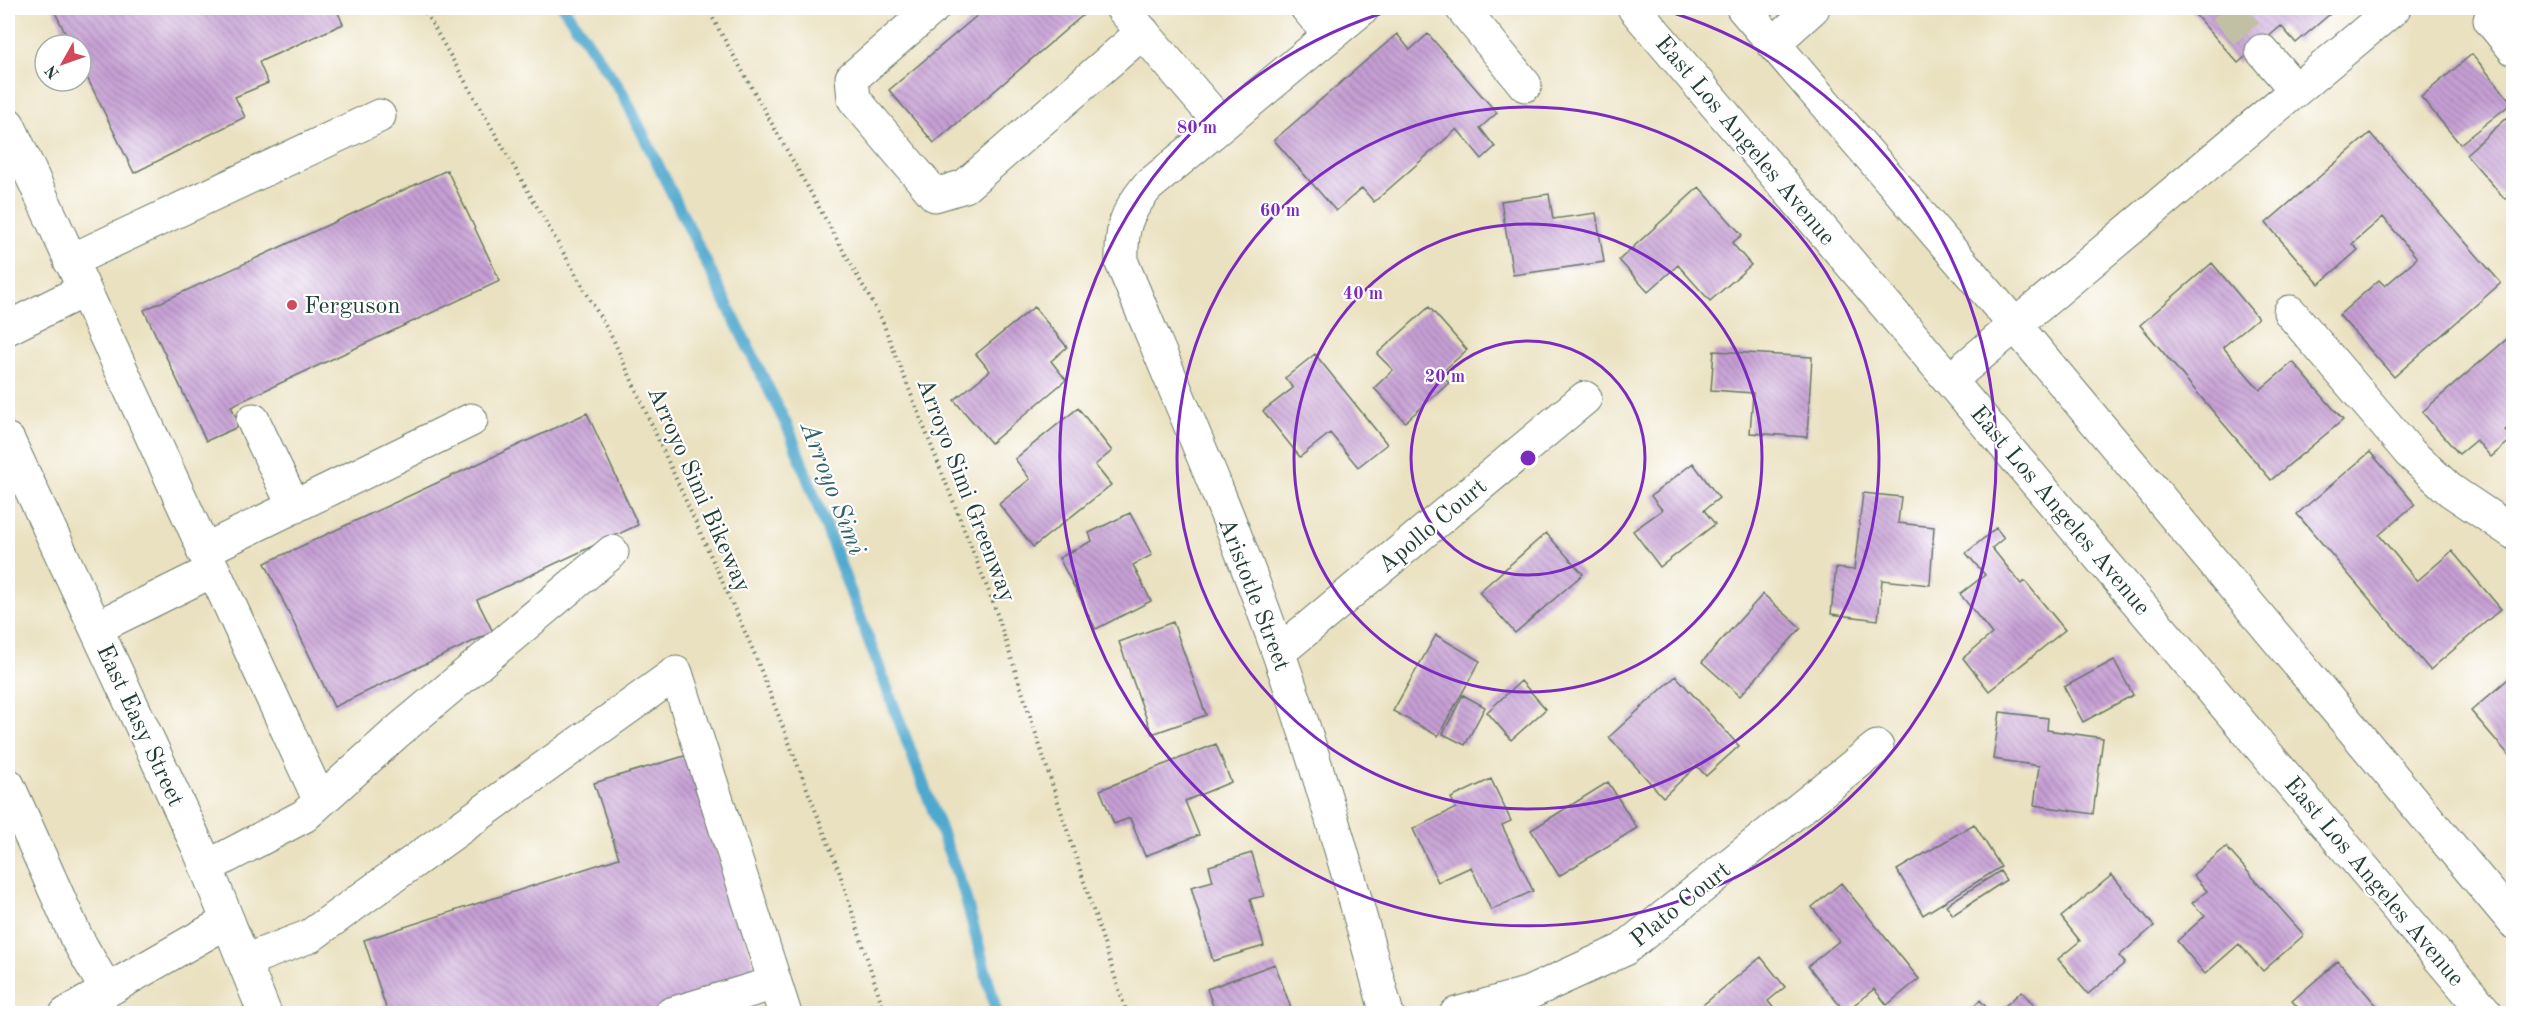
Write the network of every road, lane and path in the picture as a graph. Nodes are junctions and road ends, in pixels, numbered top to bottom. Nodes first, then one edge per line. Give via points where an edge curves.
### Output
1 (423, 8) edge
2 (708, 8) edge
3 (933, 8) edge
4 (1122, 8) edge
5 (1307, 8) edge
6 (1363, 8) edge
7 (1461, 8) edge
8 (1634, 8) edge
9 (1743, 8) edge
10 (1813, 8) edge
11 (2394, 8) edge
12 (2490, 20) dead end
13 (1143, 32) junction
14 (1330, 35) junction
15 (1774, 43) junction
16 (2514, 49) edge
17 (2262, 51) tunnel mouth
18 (1525, 85) dead end
19 (2296, 90) junction
20 (378, 116) dead end
21 (8, 124) edge
22 (1222, 125) junction
23 (70, 261) junction
24 (84, 290) junction
25 (2290, 312) dead end
26 (2015, 325) junction
27 (8, 327) edge
28 (1950, 380) junction
29 (1585, 398) dead end
30 (252, 420) dead end
31 (471, 420) dead end
32 (8, 440) edge
33 (294, 507) junction
34 (2514, 533) edge
35 (612, 552) dead end
36 (207, 561) junction
37 (96, 628) junction
38 (1278, 652) junction
39 (1877, 747) dead end
40 (8, 785) edge
41 (320, 801) junction
42 (207, 867) junction
43 (228, 921) junction
44 (2514, 922) edge
45 (244, 961) junction
46 (775, 983) junction
47 (106, 989) junction
48 (66, 1014) edge
49 (265, 1014) edge
50 (671, 1014) edge
51 (785, 1014) edge
52 (885, 1014) edge
53 (1127, 1014) edge
54 (1388, 1014) edge
55 (1456, 1014) edge
56 (2487, 1014) edge

1 - 52 path, Arroyo Simi Bikeway via 614,341 753,650 839,871
2 - 53 path, Arroyo Simi Greenway via 881,318 994,605
3 - 13 street via 852,78 855,99 936,195 965,186
4 - 13 street
5 - 14 street
6 - 14 street, Aristotle Street
7 - 18 street
8 - 28 street, East Los Angeles Avenue
9 - 15 street
10 - 15 street
11 - 19 street
12 - 16 street
13 - 22 street
14 - 22 street, Aristotle Street
15 - 26 street
17 - 19 street
19 - 26 street
20 - 23 street
21 - 23 street
22 - 38 street, Aristotle Street via 1147,187 1129,208 1121,236 1122,262
23 - 24 street
24 - 27 street
24 - 36 street
25 - 34 street via 2410,453 2450,490
26 - 28 street
26 - 44 street
28 - 56 street, East Los Angeles Avenue
29 - 38 street, Apollo Court
30 - 33 street
31 - 33 street
32 - 37 street, East Easy Street
33 - 36 street
35 - 41 street via 396,732
36 - 37 street
36 - 41 street
37 - 42 street, East Easy Street
38 - 54 street, Aristotle Street via 1338,836
39 - 55 street, Plato Court via 1623,950 1529,993
40 - 47 street via 76,937
41 - 42 street via 304,816
42 - 43 street, East Easy Street
43 - 45 street, East Easy Street
43 - 47 street
45 - 46 street via 310,936 676,673
45 - 49 street, East Easy Street
46 - 50 street
46 - 51 street
47 - 48 street

